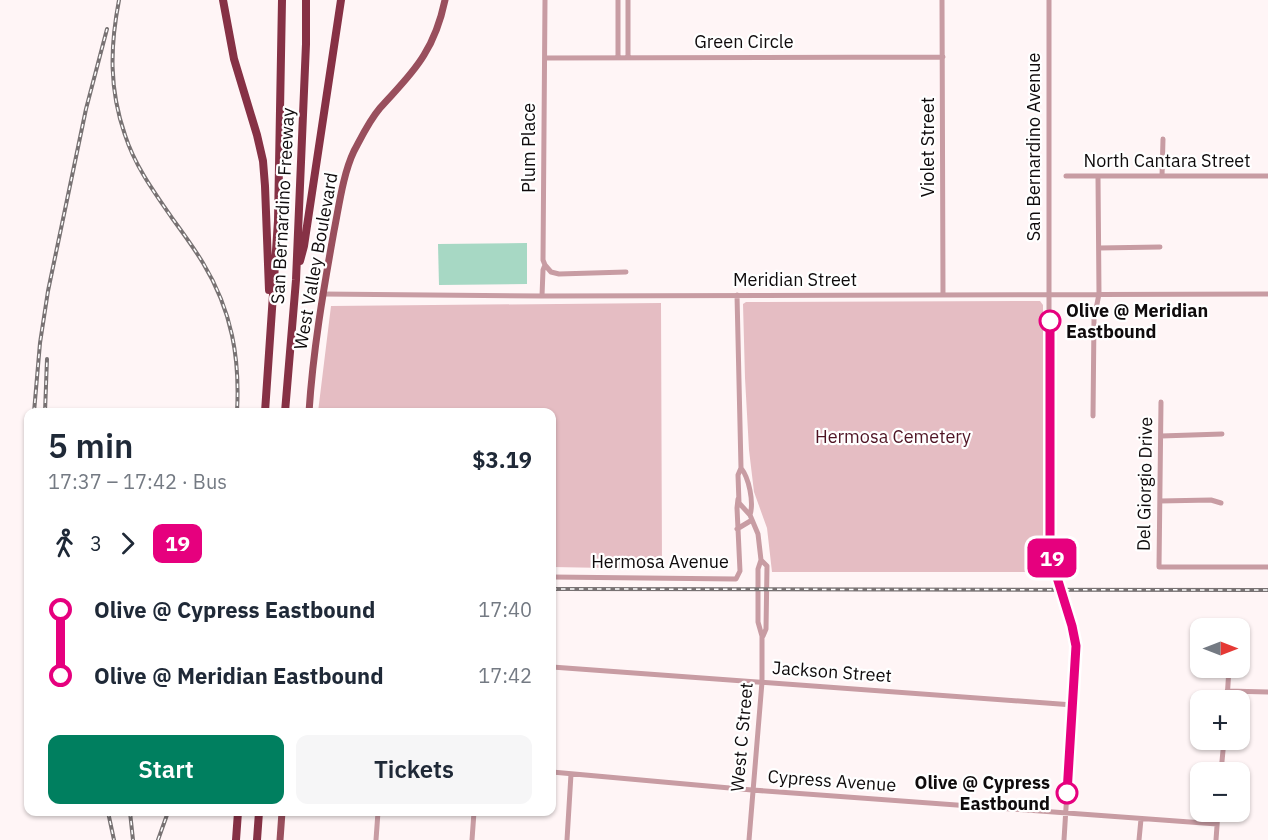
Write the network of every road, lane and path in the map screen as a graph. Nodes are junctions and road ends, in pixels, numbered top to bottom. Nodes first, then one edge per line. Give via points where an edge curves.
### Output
1 (223, 0) edge
2 (282, 0) edge
3 (306, 0) edge
4 (341, 0) edge
5 (445, 0) edge
6 (544, 0) edge
7 (618, 0) edge
8 (628, 0) edge
9 (942, 0) edge
10 (1049, 0) edge
11 (618, 57) junction
12 (628, 57) junction
13 (943, 57) junction
14 (545, 58) junction
15 (1162, 139) dead end
16 (1065, 176) dead end
17 (1268, 176) edge
18 (1098, 177) junction
19 (1162, 177) junction
20 (1160, 247) dead end
21 (1099, 248) junction
22 (545, 265) junction
23 (626, 272) dead end
24 (296, 280) junction
25 (322, 294) junction
26 (943, 294) junction
27 (1049, 294) junction
28 (1100, 294) junction
29 (1268, 294) edge
30 (737, 295) junction
31 (542, 296) junction
32 (270, 334) junction
33 (1161, 402) dead end
34 (265, 408) edge
35 (285, 408) edge
36 (309, 408) edge
37 (1093, 416) dead end
38 (1222, 434) dead end
39 (1161, 436) junction
40 (741, 468) junction
41 (738, 495) junction
42 (1160, 501) junction
43 (1221, 503) dead end
44 (751, 518) junction
45 (737, 529) junction
46 (1268, 567) edge
47 (556, 577) edge
48 (556, 667) edge
49 (762, 682) junction
50 (1250, 692) edge
51 (1268, 692) edge
52 (1073, 705) junction
53 (556, 772) edge
54 (571, 774) junction
55 (752, 790) junction
56 (1066, 813) junction
57 (238, 816) edge
58 (259, 816) edge
59 (282, 816) edge
60 (378, 816) edge
61 (474, 816) edge
62 (1141, 819) junction
63 (237, 823) junction
64 (1217, 824) joint
65 (232, 840) edge
66 (236, 840) edge
67 (257, 840) edge
68 (280, 840) edge
69 (376, 840) edge
70 (472, 840) edge
71 (567, 840) edge
72 (749, 840) edge
73 (1064, 840) edge
74 (1139, 840) edge
75 (1216, 840) edge

1 - 32 highway via 234,59 263,161
2 - 32 highway, San Bernardino Freeway via 278,221
3 - 24 highway, San Bernardino Freeway
4 - 24 highway
5 - 25 main road, West Valley Boulevard via 424,55 379,110 352,155
6 - 14 street, Plum Place
7 - 11 street
8 - 12 street
9 - 13 street, Violet Street
10 - 27 street, San Bernardino Avenue
11 - 12 street, Green Circle
11 - 14 street, Green Circle
12 - 13 street, Green Circle
13 - 26 street, Violet Street
14 - 22 street, Plum Place
15 - 19 street
16 - 18 street, North Cantara Street
17 - 19 street, North Cantara Street
18 - 19 street, North Cantara Street
18 - 21 street
20 - 21 street
21 - 28 street
22 - 23 street via 559,274
22 - 31 street, Plum Place
24 - 35 highway, San Bernardino Freeway
25 - 31 street, Meridian Street
25 - 36 main road, West Valley Boulevard
26 - 27 street, Meridian Street
26 - 30 street, Meridian Street
27 - 28 street, Meridian Street
27 - 52 street, San Bernardino Avenue via 1051,558 1075,638
28 - 29 street, Meridian Street
28 - 37 street via 1094,319
30 - 31 street, Meridian Street
30 - 40 street, West C Street
32 - 34 highway, San Bernardino Freeway
33 - 39 street, Del Giorgio Drive
38 - 39 street
39 - 42 street, Del Giorgio Drive
40 - 41 street, West C Street
40 - 44 street, West C Street via 746,474
41 - 44 street, West C Street
41 - 45 street
42 - 43 street
42 - 46 street, Del Giorgio Drive via 1159,567
44 - 45 street, Hermosa Avenue
44 - 49 street, West C Street via 758,534 761,560 758,622 762,636
45 - 47 street, Hermosa Avenue via 740,571 733,580
48 - 49 street, Jackson Street
49 - 52 street, Jackson Street
49 - 55 street, West C Street
50 - 51 street
52 - 56 street, San Bernardino Avenue
53 - 54 street, Cypress Avenue
54 - 55 street, Cypress Avenue
54 - 71 street
55 - 56 street, Cypress Avenue
55 - 72 street, West C Street
56 - 62 street, Cypress Avenue
56 - 73 street, San Bernardino Avenue
57 - 63 highway
58 - 67 highway
59 - 68 main road
60 - 69 street
61 - 70 street
62 - 64 street, Cypress Avenue
62 - 74 street
63 - 65 highway
63 - 66 highway
64 - 75 street

